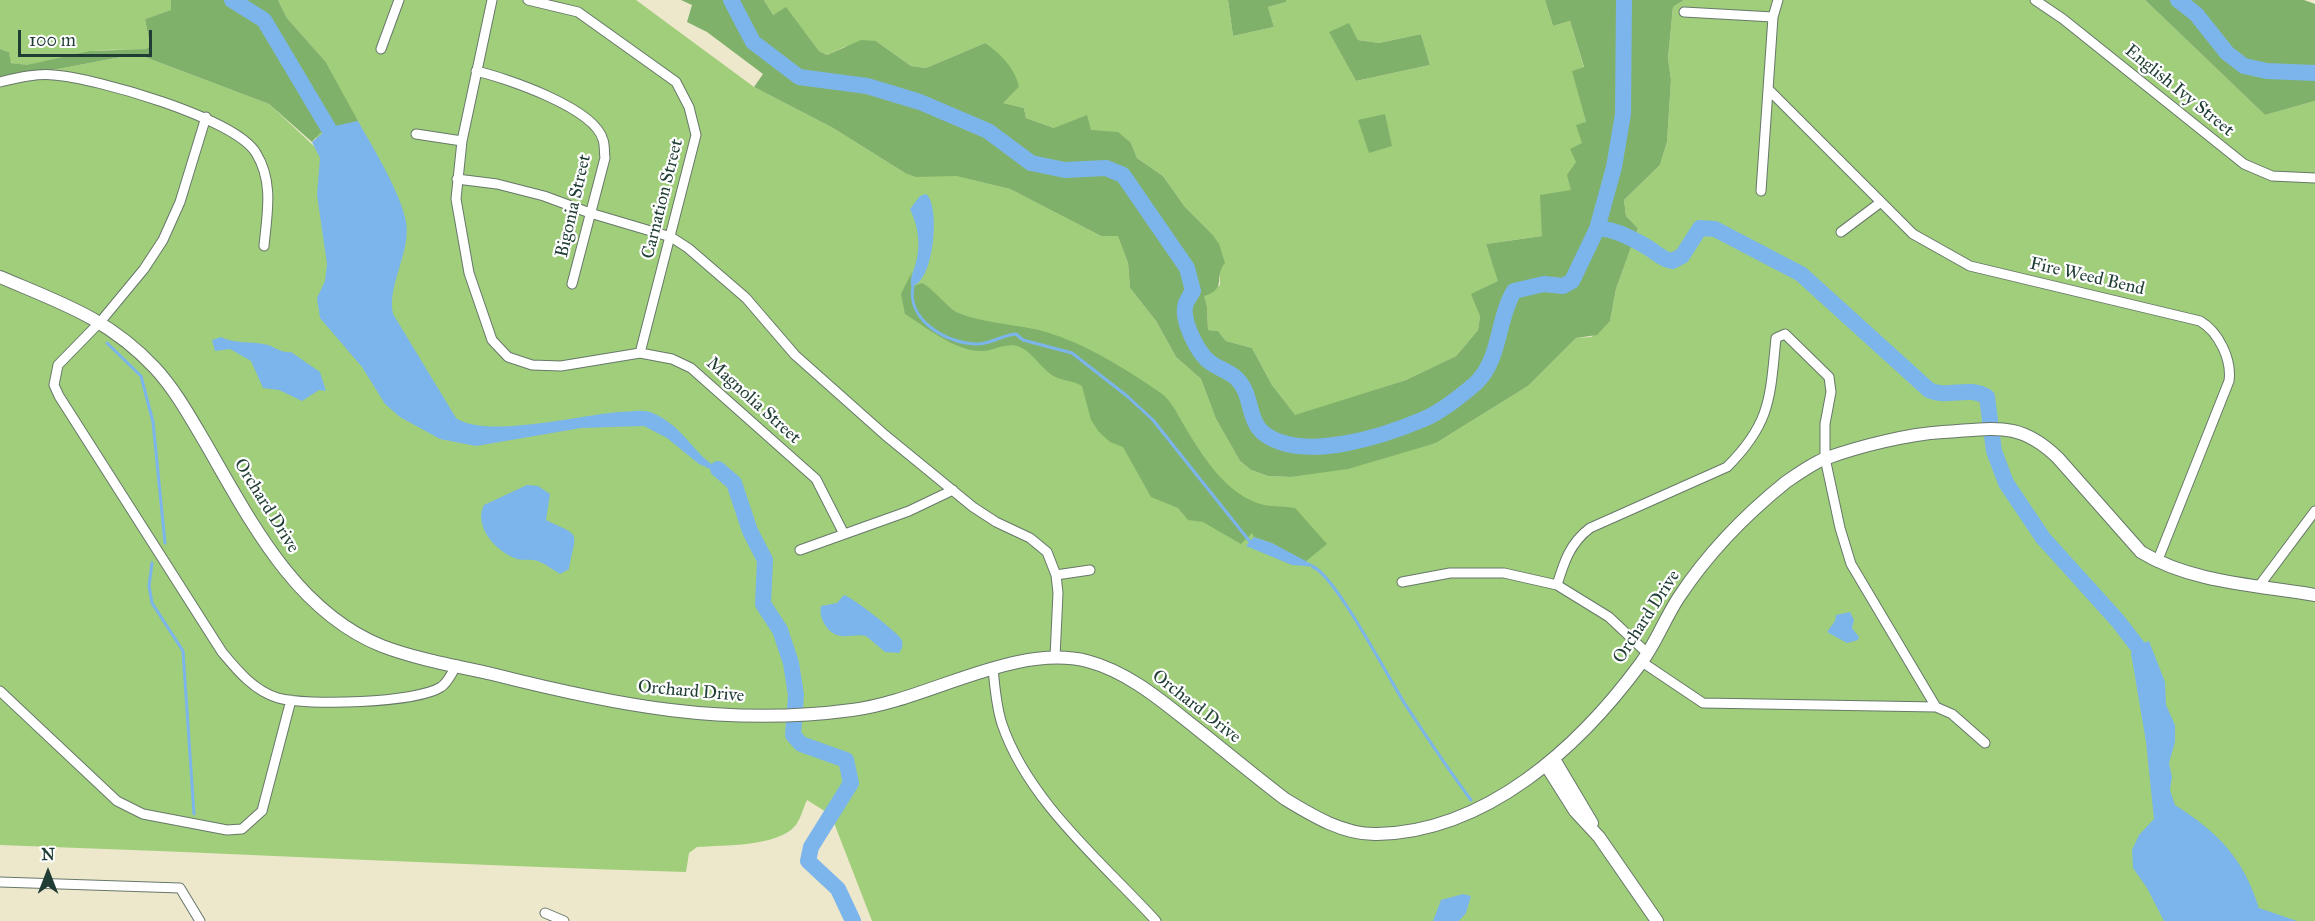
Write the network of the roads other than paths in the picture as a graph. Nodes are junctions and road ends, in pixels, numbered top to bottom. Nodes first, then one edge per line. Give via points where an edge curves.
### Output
1 (399, 0) edge
2 (492, 0) edge
3 (528, 0) edge
4 (1778, 0) edge
5 (2035, 0) edge
6 (1684, 12) dead end
7 (1773, 17) junction
8 (381, 49) dead end
9 (476, 71) junction
10 (0, 82) edge
11 (1769, 90) junction
12 (206, 117) junction
13 (416, 134) dead end
14 (462, 141) junction
15 (2315, 178) edge
16 (457, 179) junction
17 (1761, 191) dead end
18 (1881, 202) junction
19 (590, 213) junction
20 (1841, 232) dead end
21 (671, 237) junction
22 (264, 246) dead end
23 (0, 277) edge
24 (572, 284) dead end
25 (100, 321) junction
26 (640, 353) junction
27 (1825, 458) junction
28 (953, 490) junction
29 (2315, 511) edge
30 (844, 534) junction
31 (801, 550) dead end
32 (2157, 562) junction
33 (1090, 570) dead end
34 (1056, 575) junction
35 (1402, 582) dead end
36 (1557, 585) junction
37 (2259, 586) junction
38 (2315, 595) edge
39 (1055, 657) junction
40 (1645, 657) junction
41 (457, 665) junction
42 (993, 669) junction
43 (0, 691) edge
44 (291, 699) junction
45 (1936, 707) junction
46 (1985, 743) dead end
47 (1550, 762) junction
48 (0, 882) edge
49 (545, 913) dead end
50 (200, 921) edge
51 (564, 921) edge
52 (1156, 921) edge
53 (1657, 921) edge

1 - 8 street
2 - 9 street, Magnolia Street
3 - 21 street, Carnation Street via 578,12 676,82 689,107 696,135
4 - 7 street
5 - 15 street, English Ivy Street via 2244,164 2272,176
6 - 7 street
7 - 11 street
9 - 14 street, Magnolia Street
9 - 19 street, Bigonia Street via 502,77 561,102 586,118 603,138 605,158
10 - 12 street via 52,74 86,79
11 - 17 street
11 - 18 street, Fire Weed Bend
12 - 22 street via 243,137 264,169 269,189
12 - 25 street via 180,202 163,240
13 - 14 street
14 - 16 street, Magnolia Street
16 - 19 street via 525,191
16 - 26 street, Magnolia Street via 456,199 469,273 492,340 508,357 532,365 561,366
18 - 20 street
18 - 32 street, Fire Weed Bend via 1913,234 1970,266 2200,321 2215,332 2231,370 2229,381
19 - 21 street
19 - 24 street, Bigonia Street
21 - 26 street, Carnation Street
21 - 28 street via 746,298 795,355
23 - 25 street, Orchard Drive
25 - 41 street, Orchard Drive via 129,343 177,394 270,550 297,585 330,615 382,646
25 - 44 street via 58,365 54,385 59,396 222,652 246,680 277,698
26 - 30 street, Magnolia Street via 672,359 691,368 816,479
27 - 32 street, Orchard Drive via 1931,433 2009,429 2026,434 2044,444 2141,552
27 - 36 street via 1829,377 1790,338 1779,335 1767,413 1743,452 1727,467 1590,528 1576,538
27 - 40 street, Orchard Drive via 1788,481 1716,548 1679,597
27 - 45 street via 1851,564
28 - 30 street via 929,503
28 - 34 street via 996,522 1040,544
29 - 37 street
30 - 31 street
32 - 37 street, Orchard Drive via 2198,576
33 - 34 street
34 - 39 street
35 - 36 street via 1450,573 1504,573
36 - 40 street via 1609,617
37 - 38 street, Orchard Drive
39 - 42 street, Orchard Drive
39 - 47 street, Orchard Drive via 1086,661 1129,678 1285,799 1341,828 1376,835 1424,829 1473,810
40 - 45 street via 1703,703
40 - 47 street, Orchard Drive via 1605,707
41 - 42 street, Orchard Drive via 598,701 712,716 807,715 877,706
41 - 44 street via 443,686 419,696 358,702
42 - 52 street via 1001,722 1028,778
43 - 44 street via 117,801 143,814 226,830 242,829 262,811
45 - 46 street via 1952,714
47 - 53 street via 1575,811 1599,837
48 - 50 street via 180,888
49 - 51 street

